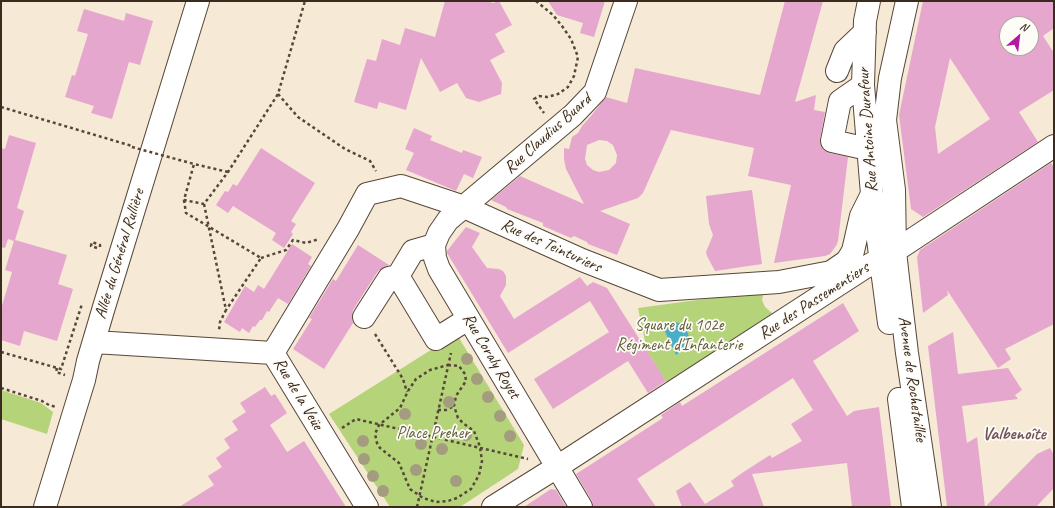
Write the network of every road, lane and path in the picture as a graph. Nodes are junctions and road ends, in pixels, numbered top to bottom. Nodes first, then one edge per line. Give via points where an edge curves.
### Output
1 (198, 1) edge
2 (305, 1) edge
3 (536, 1) edge
4 (626, 1) edge
5 (869, 1) edge
6 (907, 1) edge
7 (865, 32) junction
8 (837, 71) dead end
9 (862, 85) junction
10 (278, 94) junction
11 (1, 107) edge
12 (556, 130) junction
13 (1054, 146) edge
14 (868, 149) junction
15 (194, 164) junction
16 (228, 172) junction
17 (387, 190) junction
18 (872, 194) junction
19 (184, 200) junction
20 (204, 204) junction
21 (464, 207) junction
22 (895, 224) junction
23 (209, 227) junction
24 (923, 232) junction
25 (320, 238) dead end
26 (434, 245) junction
27 (96, 248) dead end
28 (98, 252) dead end
29 (887, 255) junction
30 (261, 258) junction
31 (398, 276) junction
32 (797, 279) junction
33 (82, 303) dead end
34 (226, 310) junction
35 (797, 311) junction
36 (364, 317) joint
37 (468, 319) junction
38 (94, 342) junction
39 (218, 349) junction
40 (456, 350) dead end
41 (1, 352) edge
42 (273, 353) junction
43 (448, 365) junction
44 (57, 368) junction
45 (67, 376) dead end
46 (1, 388) edge
47 (407, 393) junction
48 (454, 406) junction
49 (62, 409) dead end
50 (438, 410) junction
51 (356, 420) dead end
52 (379, 425) junction
53 (433, 437) junction
54 (480, 448) junction
55 (521, 456) dead end
56 (557, 467) junction
57 (420, 496) junction
58 (45, 507) edge
59 (367, 507) edge
60 (417, 507) edge
61 (493, 507) edge
62 (581, 507) edge
63 (913, 507) edge
64 (930, 507) edge

1 - 38 street, Allée du Général Rullière
2 - 10 path
3 - 12 path via 562,26 571,39 578,58 568,88 558,94 534,99
4 - 12 street, Rue Claudius Buard via 594,92
5 - 7 street, Rue Antoine Durafour
6 - 22 street, Rue Antoine Durafour via 890,78 885,120 894,190
7 - 8 street via 845,51
7 - 9 street, Rue Antoine Durafour
9 - 14 street, Rue Antoine Durafour
9 - 14 street via 826,109 820,138
9 - 22 street via 875,123 887,214
10 - 16 path
10 - 17 path via 298,117 345,149 370,161
11 - 15 path, bridge
12 - 21 street, Rue Claudius Buard
13 - 24 street, Rue des Passementiers
14 - 18 street, Rue Antoine Durafour
15 - 16 path
15 - 19 path
16 - 20 path
17 - 21 street, Rue des Teinturiers via 401,186
17 - 42 street, Rue des Teinturiers via 367,194
18 - 29 street, Rue Antoine Durafour
18 - 32 street, Rue des Teinturiers via 862,216 853,251 847,261 831,272
19 - 20 path
19 - 23 path via 186,213
20 - 23 path
21 - 26 street via 448,220
21 - 32 street, Rue des Teinturiers via 582,260 659,290
22 - 24 street via 907,231
22 - 29 street, Rue Antoine Durafour
23 - 30 path
23 - 34 path
24 - 29 street, Rue des Passementiers
25 - 30 path via 306,243 293,240 286,250
26 - 31 street via 413,251
26 - 37 street, Rue Coraly Royet via 439,268
27 - 28 path via 91,246 92,242 100,245
29 - 35 street, Rue des Passementiers
29 - 63 street, Avenue de Rochetaillée
29 - 64 street, Avenue de Rochetaillée via 907,353
30 - 34 path
31 - 36 street via 389,278
31 - 37 street via 436,339
32 - 35 street via 810,285 812,293
33 - 44 path via 61,369
34 - 39 path via 220,322
35 - 56 street, Rue des Passementiers
36 - 47 path via 404,379
37 - 56 street, Rue Coraly Royet
38 - 39 street, Rue de la Veüe
38 - 58 street, Allée du Général Rullière
39 - 42 street, Rue de la Veüe
40 - 43 path via 451,353
41 - 44 path
42 - 59 street, Rue de la Veüe
43 - 47 path via 423,374 416,379
43 - 48 path via 459,366 466,378 456,396
43 - 50 path
44 - 45 path via 56,372
46 - 49 path
47 - 52 path via 400,408
48 - 50 path
48 - 54 path via 458,418 474,431
50 - 53 path
51 - 52 path
52 - 53 path
52 - 57 path via 375,434 376,444 399,463 408,486
53 - 54 path
53 - 57 path
54 - 55 path
54 - 57 path via 482,461 479,475 467,492 444,502
56 - 61 street, Rue des Passementiers
56 - 62 street, Rue Coraly Royet
57 - 60 path

